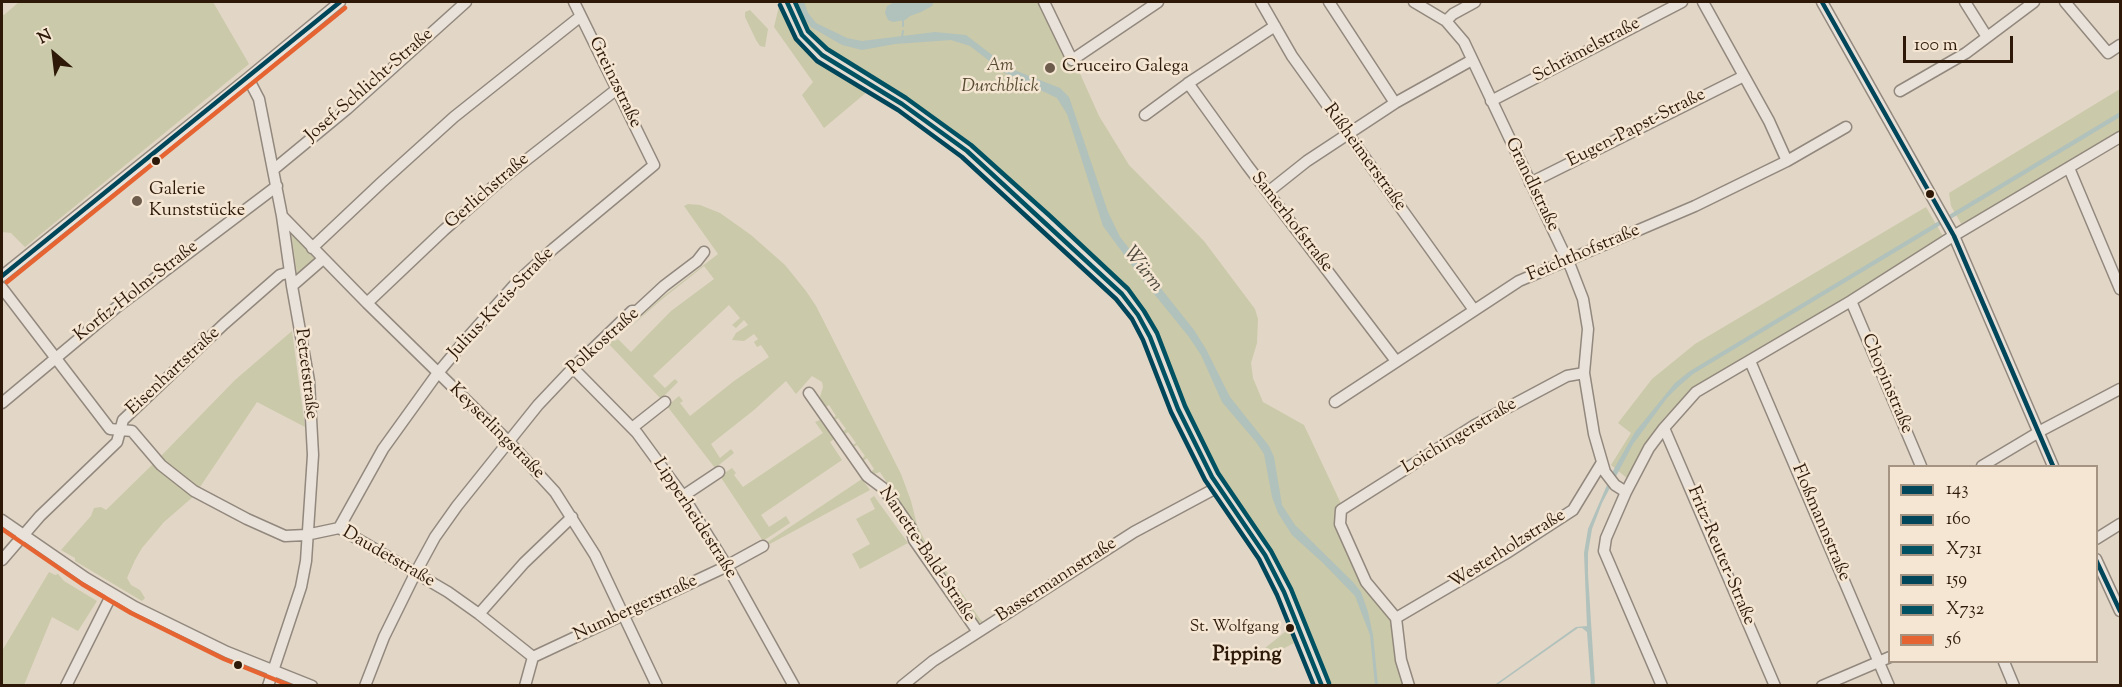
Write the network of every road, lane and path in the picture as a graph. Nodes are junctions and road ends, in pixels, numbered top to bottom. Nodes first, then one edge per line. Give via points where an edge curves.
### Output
1 (340, 2) edge
2 (466, 2) edge
3 (574, 2) edge
4 (787, 2) edge
5 (1044, 2) edge
6 (1158, 2) edge
7 (1261, 2) edge
8 (1329, 2) edge
9 (1414, 2) edge
10 (1475, 2) edge
11 (1682, 2) edge
12 (1703, 2) edge
13 (1822, 2) edge
14 (1965, 2) edge
15 (2034, 2) edge
16 (2066, 2) edge
17 (581, 16) junction
18 (1446, 21) junction
19 (1275, 26) junction
20 (1988, 37) junction
21 (2121, 45) edge
22 (1472, 60) junction
23 (1744, 76) junction
24 (248, 78) junction
25 (1188, 83) junction
26 (616, 89) junction
27 (1900, 91) dead end
28 (1491, 101) junction
29 (1395, 103) junction
30 (1145, 115) dead end
31 (1846, 128) dead end
32 (1348, 135) junction
33 (2121, 137) edge
34 (1787, 161) junction
35 (654, 165) joint
36 (2069, 168) junction
37 (273, 170) junction
38 (1530, 183) junction
39 (277, 186) junction
40 (1268, 192) junction
41 (282, 216) junction
42 (1952, 231) junction
43 (312, 248) junction
44 (704, 252) dead end
45 (323, 259) junction
46 (1568, 261) junction
47 (290, 272) junction
48 (2, 276) edge
49 (292, 286) junction
50 (2, 288) edge
51 (2121, 289) edge
52 (1851, 301) junction
53 (367, 303) junction
54 (1474, 310) junction
55 (56, 357) junction
56 (1396, 361) junction
57 (1750, 361) junction
58 (573, 368) junction
59 (1584, 373) junction
60 (437, 374) junction
61 (2121, 389) edge
62 (809, 393) dead end
63 (665, 402) dead end
64 (1335, 402) dead end
65 (2, 403) edge
66 (632, 428) junction
67 (1664, 428) junction
68 (120, 430) junction
69 (2038, 433) junction
70 (509, 442) junction
71 (1921, 465) edge
72 (1984, 465) edge
73 (2053, 465) edge
74 (1603, 468) junction
75 (719, 472) dead end
76 (1218, 488) junction
77 (1626, 492) junction
78 (683, 496) junction
79 (572, 517) junction
80 (2, 520) edge
81 (2121, 524) edge
82 (339, 528) junction
83 (306, 535) junction
84 (22, 536) junction
85 (2098, 538) edge
86 (763, 546) dead end
87 (2, 560) edge
88 (2098, 561) edge
89 (727, 566) junction
90 (416, 572) junction
91 (112, 594) junction
92 (2121, 612) edge
93 (479, 614) junction
94 (624, 616) junction
95 (1396, 618) junction
96 (978, 632) junction
97 (533, 657) junction
98 (1888, 658) edge
99 (1878, 662) junction
100 (2004, 663) edge
101 (272, 670) junction
102 (905, 685) edge
103 (66, 686) edge
104 (268, 686) edge
105 (312, 686) edge
106 (365, 686) edge
107 (525, 686) edge
108 (657, 686) edge
109 (794, 686) edge
110 (1322, 686) edge
111 (1408, 686) edge
112 (1662, 686) edge
113 (1775, 686) edge
114 (1822, 686) edge
115 (1889, 686) edge
116 (2014, 686) edge

1 - 24 street
2 - 37 street, Josef-Schlicht-Straße
3 - 17 street, Greinzstraße
4 - 76 main road via 802,35 822,55 902,104 967,151 1122,294 1150,337 1178,409
5 - 6 street via 1072,60
7 - 19 street, Rißheimerstraße
8 - 29 street
9 - 18 street, Grandlstraße
10 - 18 street
11 - 28 street, Schrämelstraße
12 - 23 street
13 - 42 street
14 - 20 street
15 - 20 street
16 - 21 street via 2108,53
17 - 26 street, Greinzstraße
17 - 43 street via 454,117
18 - 22 street, Grandlstraße via 1464,42
19 - 25 street
19 - 32 street, Rißheimerstraße
20 - 27 street
22 - 28 street, Grandlstraße
22 - 29 street
23 - 34 street
23 - 38 street, Eugen-Papst-Straße
24 - 37 street, Petzetstraße via 259,99
24 - 48 street
25 - 30 street
25 - 40 street, Samerhofstraße
26 - 35 street, Greinzstraße
26 - 53 street, Gerlichstraße via 502,179
28 - 38 street, Grandlstraße
29 - 32 street
31 - 34 street, Feichthofstraße
32 - 40 street
32 - 54 street, Rißheimerstraße
33 - 36 street
34 - 46 street, Feichthofstraße
35 - 60 street, Julius-Kreis-Straße via 517,282
36 - 42 street
36 - 51 street
37 - 39 street, Petzetstraße
38 - 46 street, Grandlstraße
39 - 41 street, Petzetstraße
39 - 55 street, Korfiz-Holm-Straße
40 - 56 street, Samerhofstraße
41 - 43 street, Keyserlingstraße
41 - 47 street, Petzetstraße
42 - 52 street
42 - 69 street
43 - 45 street, Keyserlingstraße
44 - 58 street, Polkostraße via 637,311 632,311
45 - 49 street
45 - 53 street, Keyserlingstraße
46 - 54 street, Feichthofstraße via 1520,281
46 - 59 street, Grandlstraße via 1583,299 1588,329
47 - 49 street, Petzetstraße
47 - 68 street, Eisenhartstraße via 280,275 161,383 123,420
49 - 83 street, Petzetstraße via 309,381 313,455
50 - 55 street, Daudetstraße
52 - 57 street
52 - 71 street, Chopinstraße
53 - 60 street, Keyserlingstraße
54 - 56 street, Feichthofstraße
55 - 65 street, Korfiz-Holm-Straße
55 - 68 street, Daudetstraße via 110,429
56 - 64 street, Feichthofstraße
57 - 67 street via 1696,392
57 - 99 street, Floßmannstraße
58 - 66 street, Lipperheidestraße
58 - 70 street, Polkostraße
59 - 74 street, Grandlstraße
59 - 95 street, Loichingerstraße via 1567,376 1475,425 1341,510 1340,524 1366,582
60 - 70 street, Keyserlingstraße
60 - 82 street, Julius-Kreis-Straße via 383,449
61 - 69 street
62 - 96 street, Nanette-Bald-Straße via 867,476 883,488
63 - 66 street
66 - 78 street, Lipperheidestraße
67 - 77 street
67 - 113 street, Fritz-Reuter-Straße
68 - 83 street, Daudetstraße via 132,431 161,465 194,491 285,536
68 - 84 street, Eisenhartstraße via 117,442
69 - 72 street
69 - 73 street
70 - 79 street, Keyserlingstraße via 555,492
70 - 90 street, Polkostraße via 439,531
74 - 77 street, Grandlstraße via 1615,485
74 - 95 street, Westerholzstraße via 1573,510
75 - 78 street
76 - 96 street, Bassermannstraße via 1134,532
76 - 110 main road via 1266,555
77 - 112 street via 1604,551
78 - 89 street, Lipperheidestraße
79 - 93 street
79 - 94 street, Keyserlingstraße
80 - 84 street
81 - 85 street
82 - 83 street, Daudetstraße
82 - 90 street, Daudetstraße
83 - 101 street, Petzetstraße via 306,561 298,600
84 - 87 street, Eisenhartstraße
84 - 91 street
86 - 89 street, Numbergerstraße
88 - 92 street
89 - 94 street, Numbergerstraße
89 - 109 street, Lipperheidestraße
90 - 93 street, Daudetstraße
90 - 106 street, Polkostraße
91 - 101 street
91 - 103 street
93 - 97 street, Daudetstraße
94 - 97 street, Numbergerstraße
94 - 108 street, Keyserlingstraße
95 - 111 street
96 - 102 street, Bassermannstraße
97 - 107 street
98 - 99 street
99 - 114 street
99 - 115 street, Floßmannstraße
100 - 116 street
101 - 104 street, Petzetstraße
101 - 105 street

